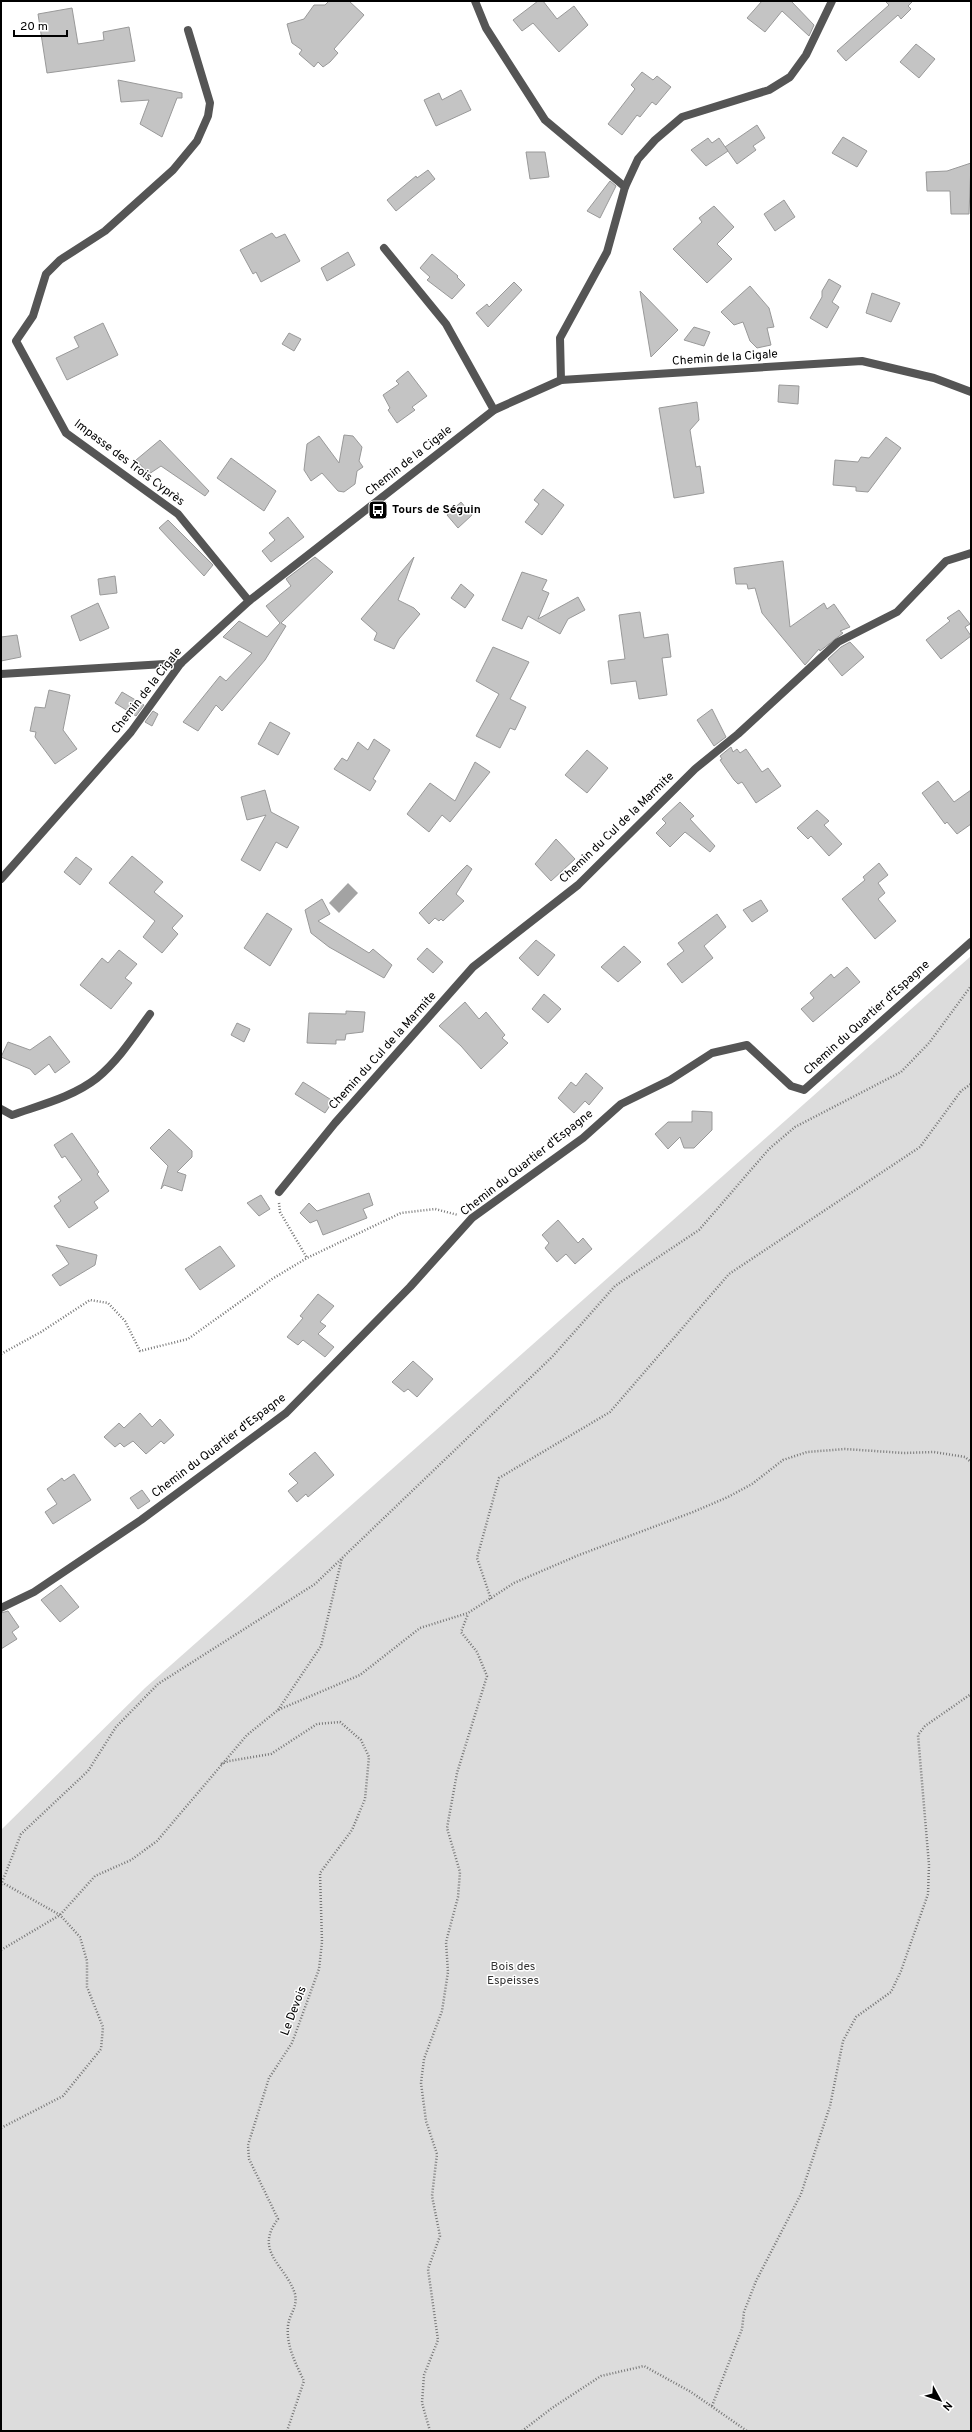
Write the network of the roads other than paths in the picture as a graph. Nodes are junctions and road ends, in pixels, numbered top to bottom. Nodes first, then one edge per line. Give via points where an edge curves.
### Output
1 (475, 1) edge
2 (832, 1) edge
3 (188, 30) dead end
4 (625, 187) junction
5 (384, 248) dead end
6 (561, 380) junction
7 (971, 392) edge
8 (494, 410) junction
9 (971, 553) edge
10 (249, 601) junction
11 (181, 663) junction
12 (1, 674) edge
13 (1, 879) edge
14 (971, 942) edge
15 (150, 1014) dead end
16 (1, 1109) edge
17 (279, 1192) road end
18 (1, 1608) edge

1 - 4 street via 486,28 546,120
2 - 4 street via 806,55 790,77 769,90 682,116 642,154
3 - 10 street, Impasse des Trois Cyprès via 210,103 208,116 197,141 173,170 105,231 60,260 46,274 32,316 16,341 66,433 178,514
4 - 6 street via 608,252 560,338
5 - 8 street via 446,324
6 - 7 street, Chemin de la Cigale via 862,361 934,378
6 - 8 street, Chemin de la Cigale
8 - 10 street, Chemin de la Cigale
9 - 17 street, Chemin du Cul de la Marmite via 946,562 897,612 838,642 738,734 695,769 578,885 473,967 335,1123
10 - 11 street, Chemin de la Cigale
11 - 12 street
11 - 13 street, Chemin de la Cigale via 131,732
14 - 18 street, Chemin du Quartier d'Espagne via 804,1090 791,1086 748,1045 712,1053 670,1080 621,1104 583,1138 472,1218 410,1287 286,1413 134,1524 34,1592
15 - 16 street via 114,1062 96,1079 75,1092 12,1115

